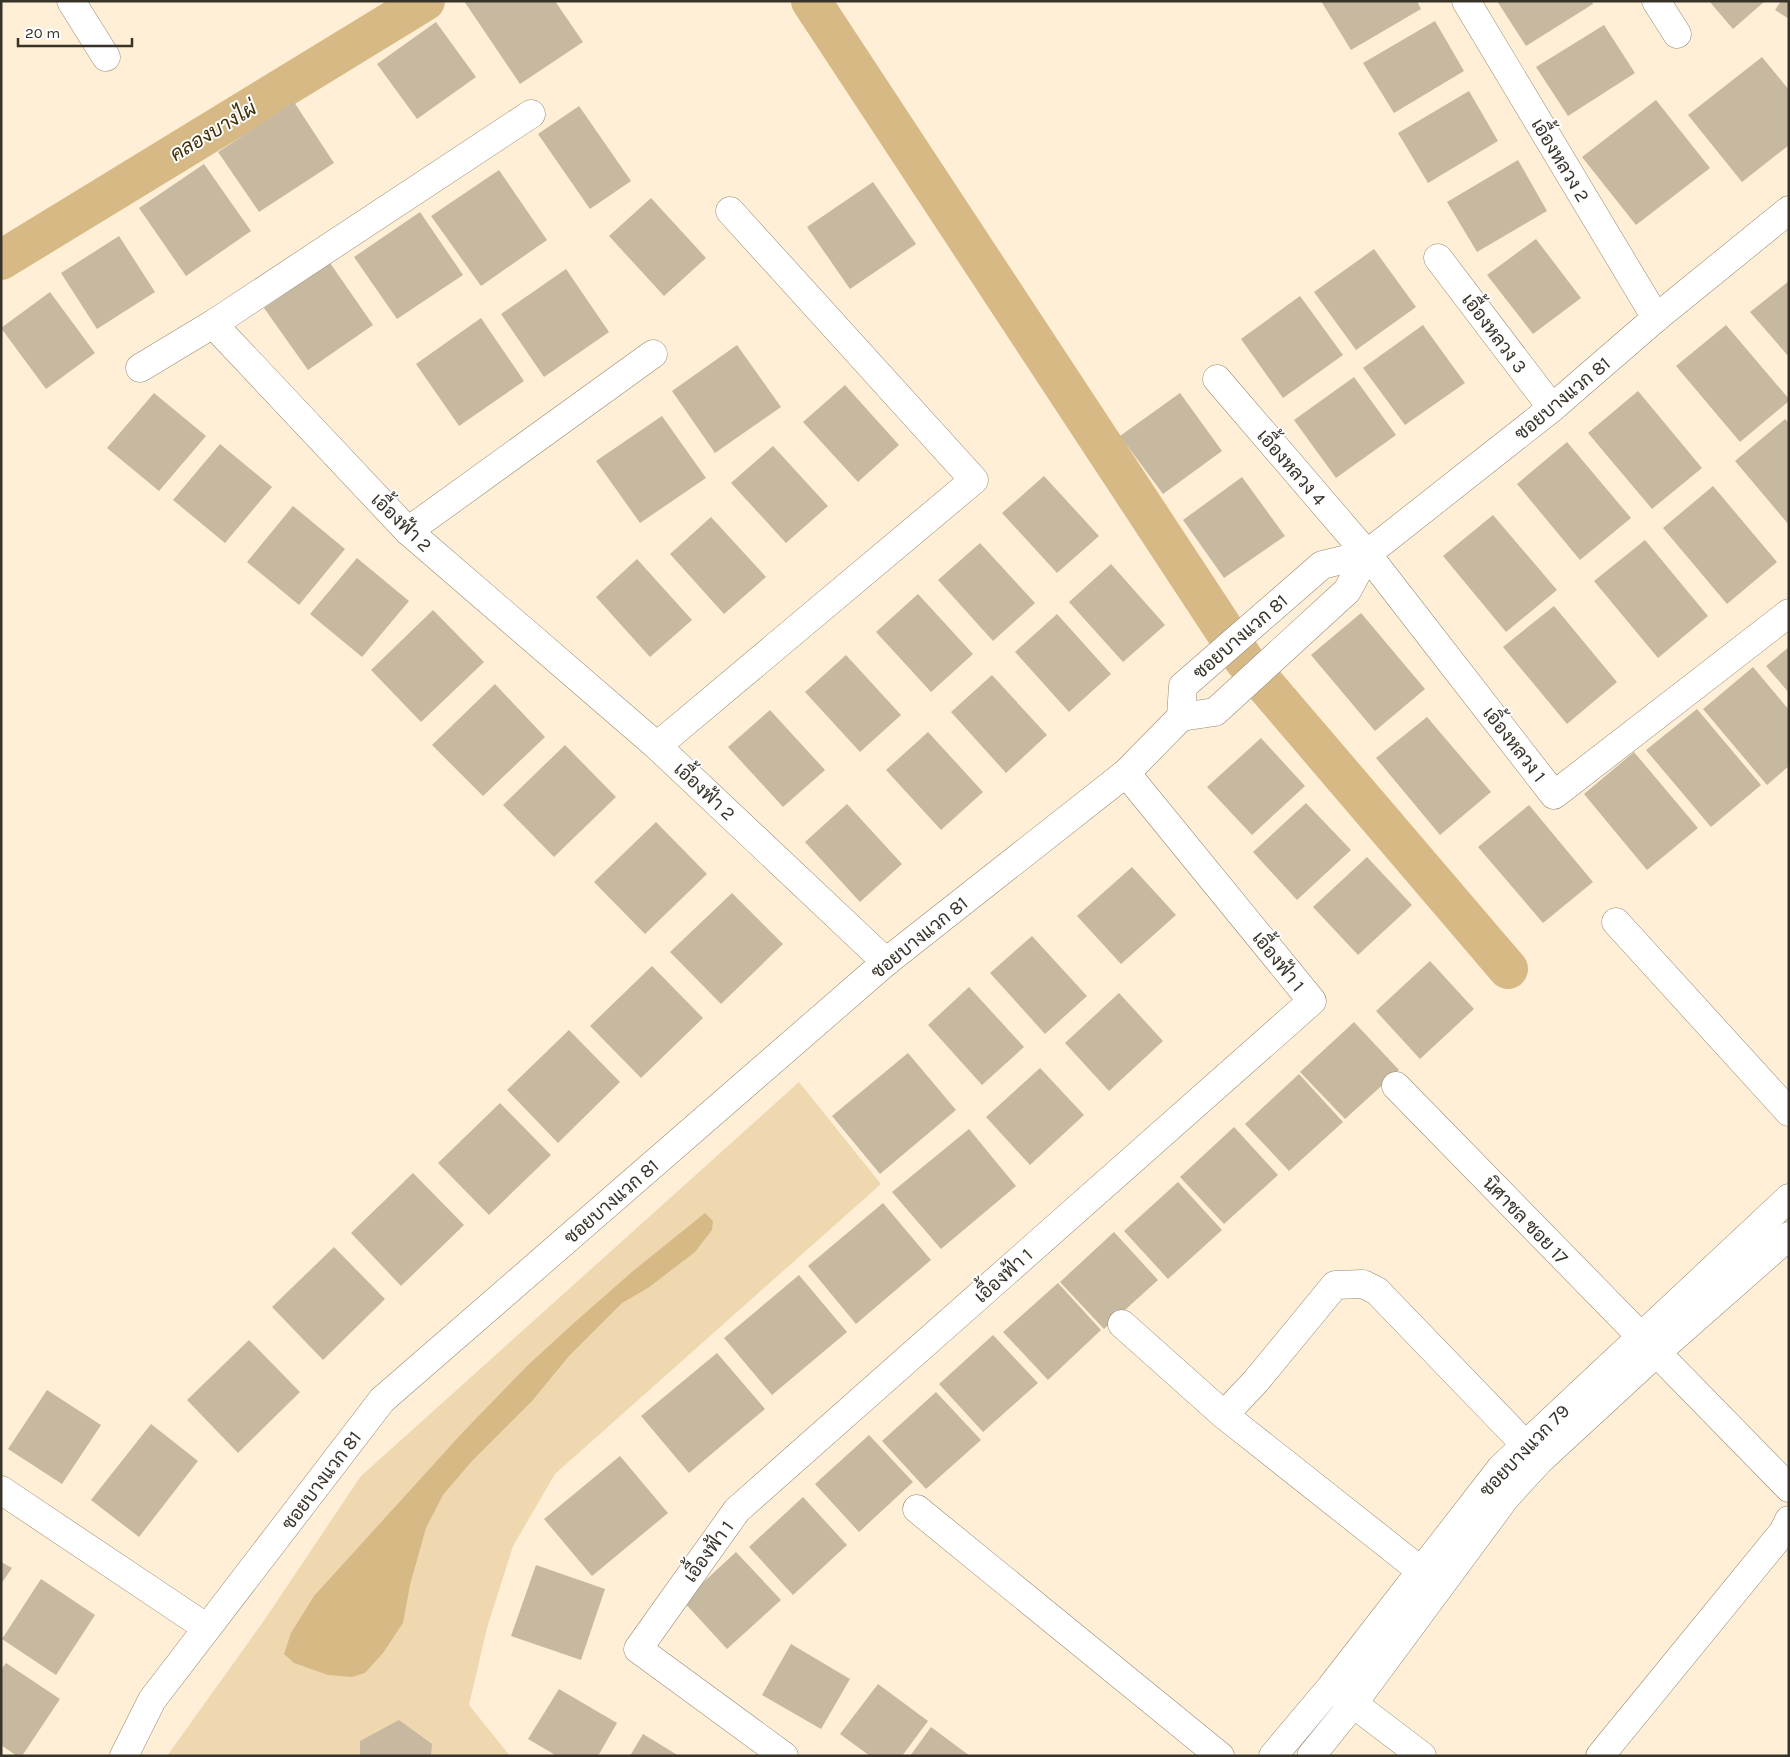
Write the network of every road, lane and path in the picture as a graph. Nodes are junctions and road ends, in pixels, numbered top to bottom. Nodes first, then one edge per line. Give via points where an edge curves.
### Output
1 (71, 1) edge
2 (1466, 1) edge
3 (1656, 1) edge
4 (1677, 34) dead end
5 (106, 57) dead end
6 (531, 114) dead end
7 (1789, 210) edge
8 (730, 211) dead end
9 (1438, 258) dead end
10 (1656, 318) junction
11 (213, 324) junction
12 (653, 354) dead end
13 (140, 368) dead end
14 (1217, 379) dead end
15 (1552, 408) junction
16 (408, 532) junction
17 (1367, 554) junction
18 (1789, 614) edge
19 (1181, 718) junction
20 (657, 746) junction
21 (1126, 773) junction
22 (1616, 922) dead end
23 (886, 962) junction
24 (1396, 1086) dead end
25 (1789, 1112) edge
26 (1789, 1198) edge
27 (1789, 1236) edge
28 (1122, 1324) dead end
29 (1648, 1345) junction
30 (1224, 1415) junction
31 (1533, 1452) junction
32 (1789, 1488) edge
33 (1, 1490) edge
34 (917, 1509) dead end
35 (1789, 1520) edge
36 (1431, 1579) junction
37 (207, 1628) junction
38 (1331, 1687) junction
39 (1353, 1704) junction
40 (124, 1756) edge
41 (784, 1756) edge
42 (1220, 1756) edge
43 (1274, 1756) edge
44 (1311, 1756) edge
45 (1422, 1756) edge
46 (1600, 1756) edge

1 - 5 street
2 - 10 street, เอื้องหลวง 2
3 - 4 street
6 - 11 street
7 - 10 street, ซอยบางแวก 81
8 - 20 street via 974,480
9 - 15 street, เอื้องหลวง 3
10 - 15 street, ซอยบางแวก 81
11 - 13 street
11 - 16 street, เอื้องฟ้า 2
12 - 16 street
14 - 17 street, เอื้องหลวง 4
15 - 17 street, ซอยบางแวก 81
16 - 20 street, เอื้องฟ้า 2
17 - 18 street, เอิ้องหลวง 1 via 1554,795
17 - 19 street via 1347,591 1215,712
17 - 19 street, ซอยบางแวก 81 via 1322,565 1183,686
19 - 21 street, ซอยบางแวก 81
20 - 23 street, เอื้องฟ้า 2
21 - 23 street, ซอยบางแวก 81
21 - 41 street, เอื้องฟ้า 1 via 1312,1001 737,1510 638,1649
22 - 25 street
23 - 37 street, ซอยบางแวก 81 via 382,1400
24 - 29 street, นิศาชล ซอย 17
26 - 29 street, ซอยบางแวก 79
27 - 29 street, ซอยบางแวก 79
28 - 30 street
29 - 31 street, ซอยบางแวก 79
29 - 32 street, นิศาชล ซอย 17
30 - 31 street via 1335,1285 1363,1284 1377,1291
30 - 36 street
31 - 36 street, ซอยบางแวก 79 via 1490,1480
33 - 37 street
34 - 42 street
35 - 46 street via 1783,1532
36 - 38 street, ซอยบางแวก 79
36 - 39 street, ซอยบางแวก 79
37 - 40 street, ซอยบางแวก 81 via 152,1700
38 - 39 street
38 - 43 street, ซอยบางแวก 79
39 - 44 street, ซอยบางแวก 79
39 - 45 street

